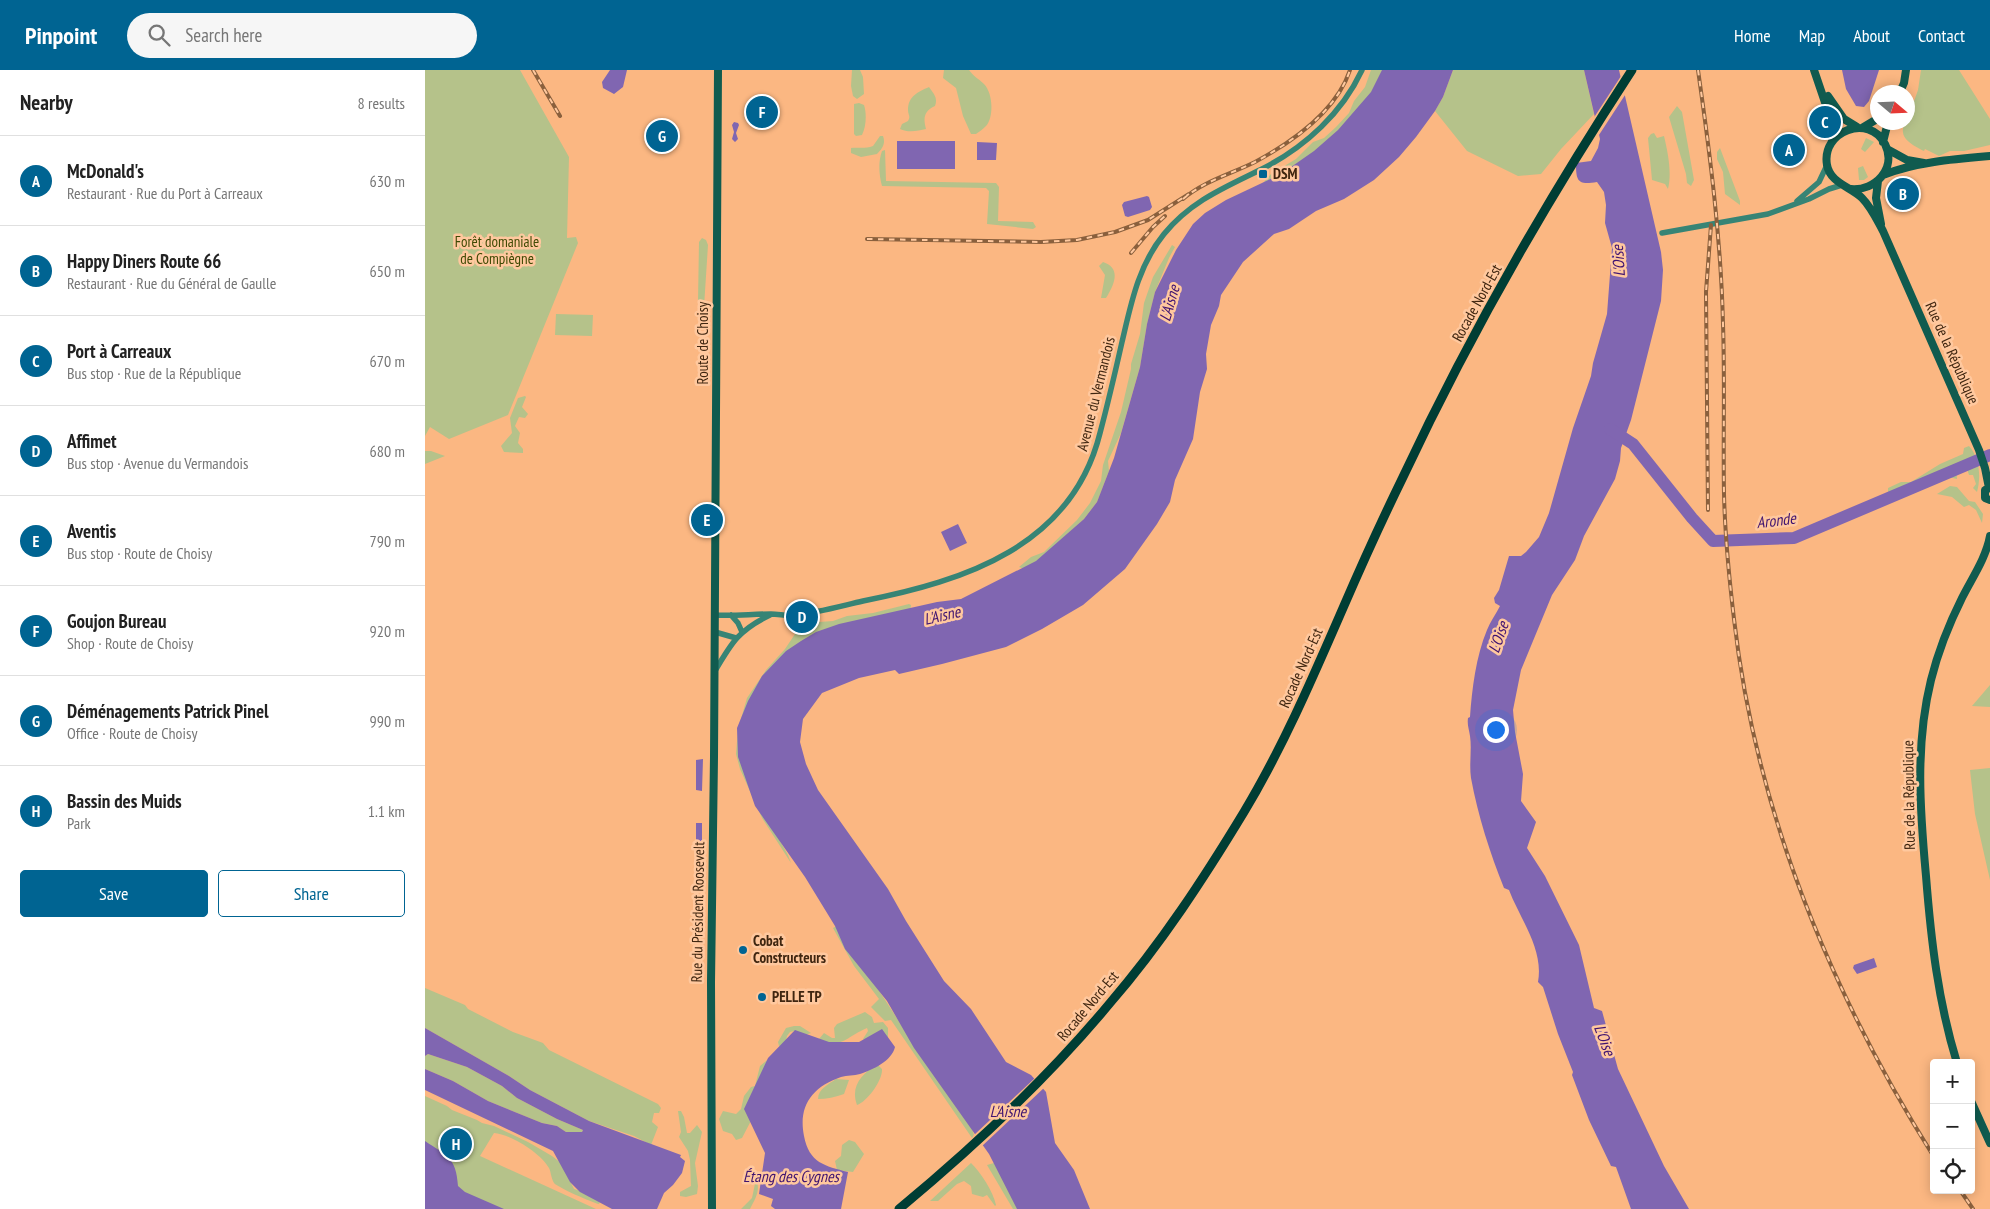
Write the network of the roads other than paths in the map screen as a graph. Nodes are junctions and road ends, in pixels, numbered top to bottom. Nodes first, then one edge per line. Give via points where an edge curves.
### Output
1 (718, 70) edge
2 (1362, 70) edge
3 (1632, 70) edge
4 (1814, 70) edge
5 (1906, 70) edge
6 (1903, 85) edge
7 (1821, 86) junction
8 (1870, 123) edge
9 (1860, 128) junction
10 (1887, 130) edge
11 (1832, 141) junction
12 (1885, 145) junction
13 (1990, 156) edge
14 (1928, 163) junction
15 (1827, 165) junction
16 (1880, 178) junction
17 (1842, 185) junction
18 (1851, 188) junction
19 (1792, 206) junction
20 (1883, 231) junction
21 (1662, 233) dead end
22 (1989, 488) edge
23 (1990, 500) edge
24 (1990, 536) edge
25 (772, 614) junction
26 (715, 615) junction
27 (731, 615) junction
28 (715, 632) junction
29 (742, 632) junction
30 (736, 638) junction
31 (715, 673) junction
32 (1956, 1059) edge
33 (1972, 1104) edge
34 (1990, 1143) edge
35 (712, 1209) edge
36 (899, 1209) edge

1 - 26 main road, Route de Choisy
2 - 25 street, Avenue du Vermandois via 1345,102 1298,146 1197,203 1163,236 1146,262 1135,288 1091,464 1078,488 1049,524 1028,541 967,574 905,593 794,615
3 - 36 main road, Rocade Nord-Est via 1549,203 1459,366 1405,472 1278,751 1198,886 1112,1002 1065,1055 988,1132
4 - 7 main road
5 - 6 main road
7 - 9 main road via 1844,119
7 - 11 main road via 1832,123
8 - 9 main road
9 - 11 main road via 1843,131
9 - 12 main road via 1871,130
10 - 12 main road
11 - 15 main road
12 - 14 main road via 1907,160
12 - 16 main road via 1888,163
13 - 14 main road
14 - 16 main road
15 - 17 main road via 1831,175
15 - 19 street via 1819,182
16 - 18 main road via 1867,187
16 - 20 main road, Rue de la République via 1876,196
17 - 18 main road
17 - 19 street
18 - 20 main road, Rue de la République via 1863,198
19 - 21 street via 1768,214
20 - 22 main road, Rue de la République via 1979,450
22 - 23 main road, Rue de la République via 1984,494
24 - 32 main road, Rue de la République via 1941,647 1931,680 1921,738 1920,810 1933,960 1941,1007
25 - 27 street, Avenue du Vermandois
25 - 29 street
26 - 27 street, Avenue du Vermandois
26 - 28 main road, Rue du Président Roosevelt
27 - 29 street
28 - 30 street
28 - 31 main road, Rue du Président Roosevelt
29 - 30 street
30 - 31 street
31 - 35 main road, Rue du Président Roosevelt
33 - 34 main road

